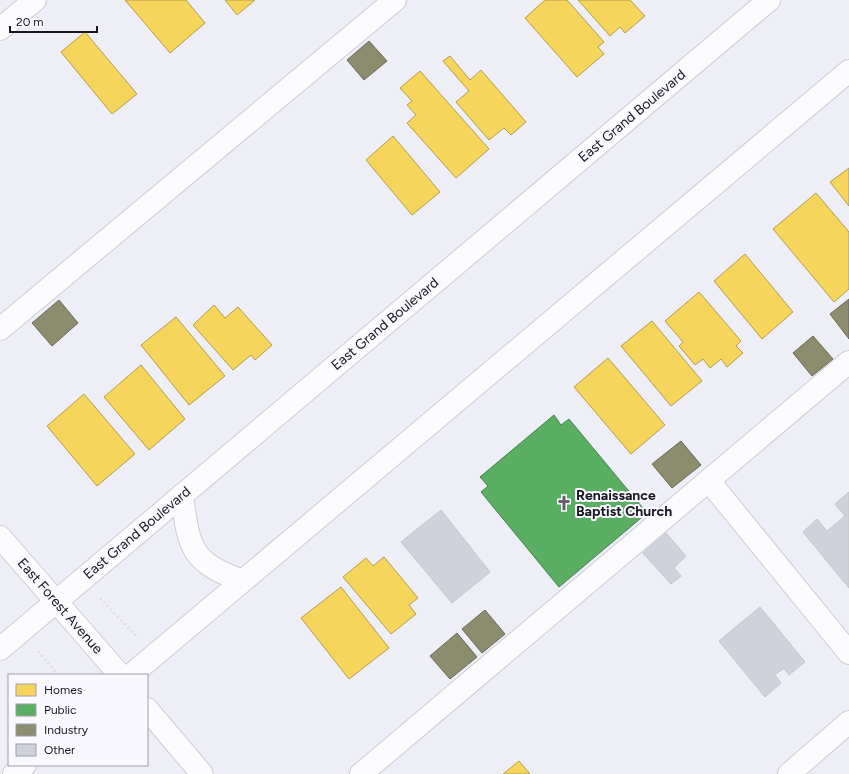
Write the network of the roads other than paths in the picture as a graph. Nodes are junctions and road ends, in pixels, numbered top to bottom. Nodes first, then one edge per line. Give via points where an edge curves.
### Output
1 (35, 0) edge
2 (394, 0) edge
3 (769, 0) edge
4 (13, 7) edge
5 (0, 29) edge
6 (849, 71) edge
7 (0, 329) edge
8 (849, 362) edge
9 (709, 481) junction
10 (182, 495) junction
11 (0, 538) edge
12 (243, 581) junction
13 (55, 602) junction
14 (0, 649) edge
15 (849, 653) edge
16 (119, 674) edge
17 (132, 674) edge
18 (148, 710) edge
19 (849, 722) edge
20 (24, 766) edge
21 (14, 774) edge
22 (202, 774) edge
23 (361, 774) edge
24 (788, 774) edge

1 - 4 main road
2 - 7 main road
3 - 10 main road, East Grand Boulevard
4 - 5 main road
6 - 12 main road
8 - 9 main road
9 - 15 main road
9 - 23 main road
10 - 12 main road via 187,531 198,556 219,572
10 - 13 main road, East Grand Boulevard
11 - 13 main road, East Forest Avenue
12 - 17 main road
13 - 14 main road, East Grand Boulevard
13 - 16 main road, East Forest Avenue
18 - 22 main road
19 - 24 main road
20 - 21 main road

